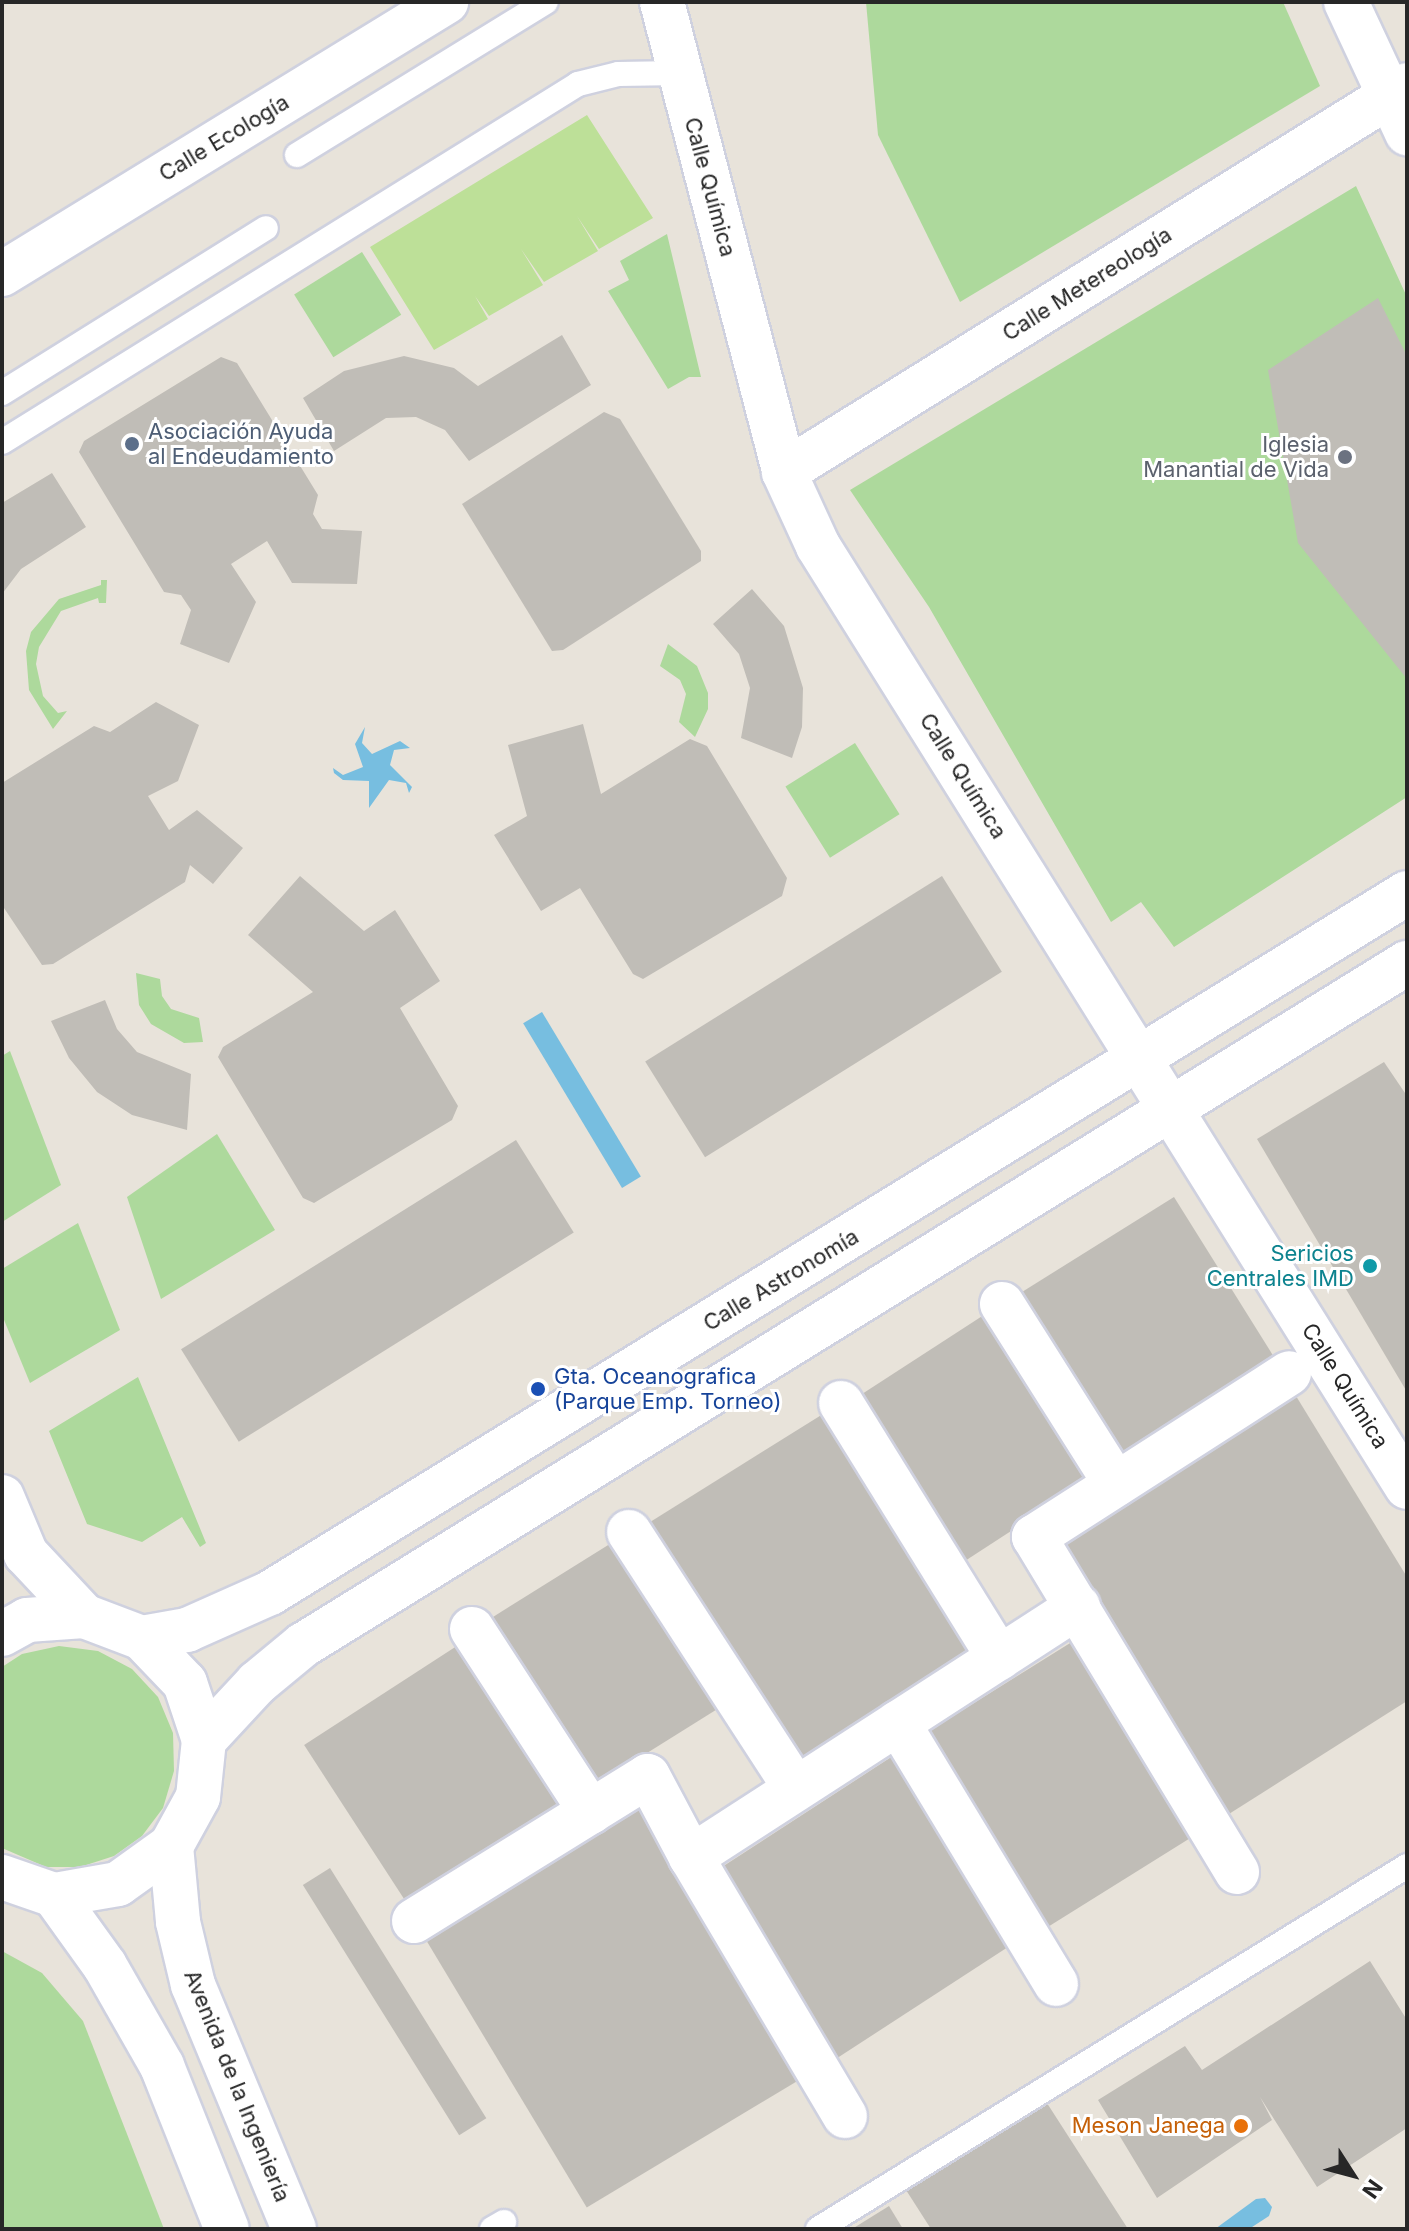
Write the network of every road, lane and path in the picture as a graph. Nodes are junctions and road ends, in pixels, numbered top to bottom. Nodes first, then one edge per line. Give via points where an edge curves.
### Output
1 (446, 2) edge
2 (546, 2) edge
3 (662, 2) edge
4 (1346, 2) edge
5 (680, 73) junction
6 (1401, 104) edge
7 (297, 155) dead end
8 (266, 228) dead end
9 (2, 274) edge
10 (2, 393) edge
11 (2, 442) edge
12 (784, 472) junction
13 (1407, 893) edge
14 (1407, 963) edge
15 (1142, 1060) junction
16 (1174, 1108) junction
17 (1002, 1304) dead end
18 (1289, 1373) dead end
19 (841, 1403) dead end
20 (1116, 1484) junction
21 (1407, 1487) edge
22 (2, 1497) edge
23 (629, 1532) dead end
24 (1078, 1607) junction
25 (84, 1616) junction
26 (472, 1629) dead end
27 (2, 1634) edge
28 (142, 1638) junction
29 (999, 1658) junction
30 (898, 1723) junction
31 (204, 1740) junction
32 (796, 1789) junction
33 (591, 1812) junction
34 (171, 1846) junction
35 (691, 1857) junction
36 (1407, 1866) edge
37 (1237, 1872) dead end
38 (2, 1877) edge
39 (54, 1895) junction
40 (414, 1921) dead end
41 (1056, 1984) dead end
42 (845, 2116) dead end
43 (227, 2229) edge
44 (294, 2229) edge
45 (818, 2229) edge

1 - 9 street, Calle Ecología
2 - 7 lane
3 - 5 street, Calle Química
4 - 6 street
5 - 11 lane via 618,74 578,84
5 - 12 street, Calle Química
6 - 12 street, Calle Metereología
8 - 10 lane
12 - 15 street, Calle Química via 818,546
13 - 15 street, Calle Astronomía
14 - 16 street
15 - 16 street, Calle Química
15 - 28 street, Calle Astronomía via 270,1593 187,1630
16 - 21 street, Calle Química
16 - 31 street via 303,1645 257,1683
17 - 20 street
18 - 20 street
19 - 29 street
20 - 24 street via 1034,1537
22 - 25 street via 26,1554
23 - 32 street
24 - 29 street
24 - 37 street
25 - 27 street via 27,1620
25 - 28 street
26 - 33 street
28 - 31 street via 185,1683
29 - 30 street
30 - 32 street
30 - 41 street
31 - 34 street via 198,1797
32 - 35 street
33 - 35 street via 648,1776
33 - 40 street
34 - 39 street via 118,1884
34 - 44 street, Avenida de la Ingeniería via 178,1922 193,1985
35 - 42 street
36 - 45 lane
38 - 39 street
39 - 43 street via 105,1966 162,2066

